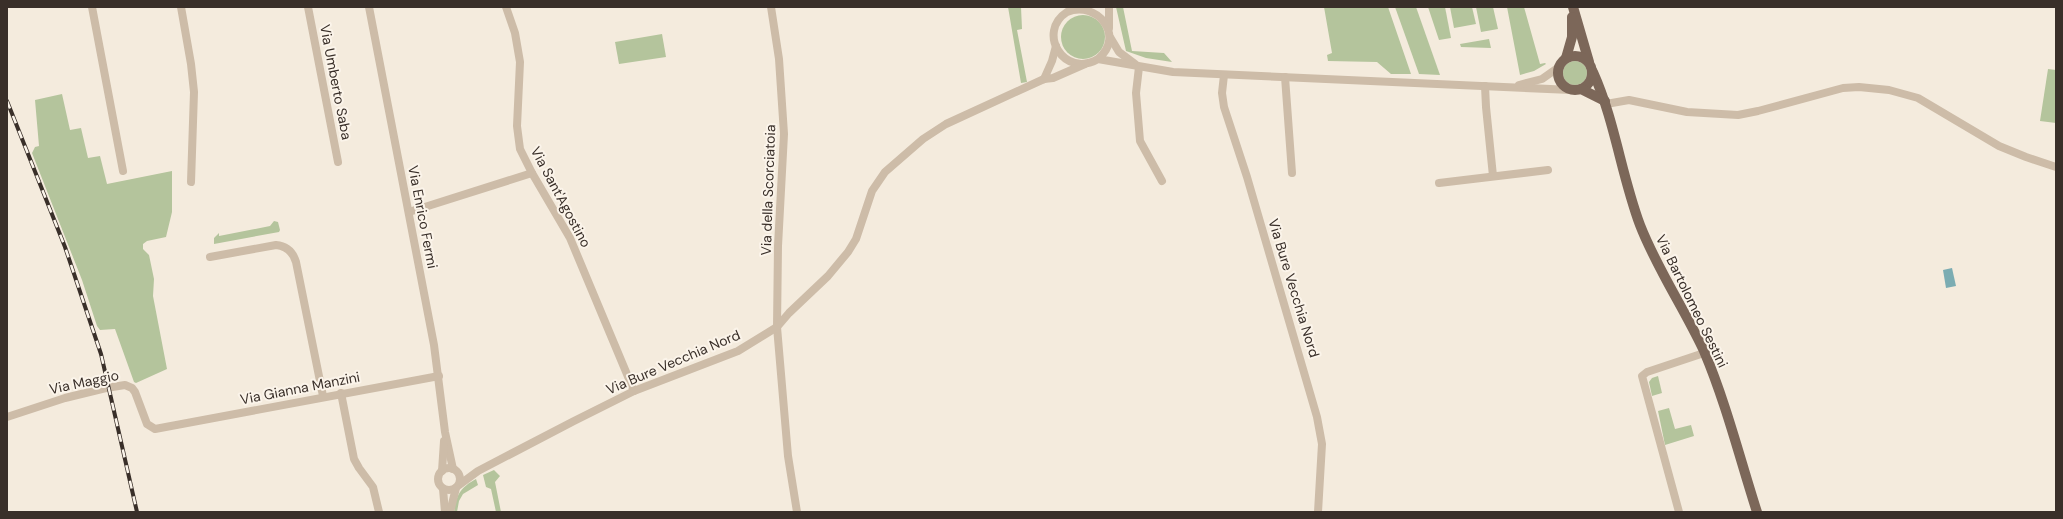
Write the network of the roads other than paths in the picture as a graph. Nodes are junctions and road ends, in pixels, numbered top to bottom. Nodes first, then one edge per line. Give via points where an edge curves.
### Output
1 (92, 7) edge
2 (181, 7) edge
3 (308, 7) edge
4 (369, 7) edge
5 (506, 7) edge
6 (771, 7) edge
7 (1109, 7) edge
8 (1569, 7) edge
9 (1573, 7) edge
10 (1083, 8) edge
11 (1110, 33) junction
12 (1056, 46) junction
13 (1566, 58) junction
14 (1098, 60) junction
15 (1085, 64) junction
16 (1139, 67) junction
17 (1559, 67) junction
18 (1591, 67) junction
19 (1224, 74) junction
20 (1286, 77) junction
21 (1044, 79) junction
22 (1486, 86) junction
23 (1513, 87) junction
24 (1571, 90) junction
25 (1581, 90) junction
26 (1606, 102) junction
27 (338, 162) dead end
28 (2056, 167) edge
29 (1548, 170) dead end
30 (123, 171) dead end
31 (532, 173) junction
32 (1292, 173) dead end
33 (1493, 176) junction
34 (1162, 181) dead end
35 (191, 182) dead end
36 (1439, 183) dead end
37 (408, 212) junction
38 (210, 257) dead end
39 (777, 327) junction
40 (1704, 353) junction
41 (439, 376) junction
42 (634, 391) junction
43 (341, 393) junction
44 (323, 396) junction
45 (7, 417) edge
46 (167, 427) joint
47 (445, 432) junction
48 (455, 470) junction
49 (442, 471) junction
50 (478, 471) junction
51 (458, 487) junction
52 (443, 489) junction
53 (379, 512) edge
54 (444, 512) edge
55 (450, 512) edge
56 (797, 512) edge
57 (1318, 512) edge
58 (1679, 512) edge
59 (1757, 512) edge

1 - 30 street
2 - 35 street via 194,92
3 - 27 street, Via Umberto Saba
4 - 37 street, Via Enrico Fermi
5 - 31 street, Via Sant'Agostino via 515,33 520,62 518,142
6 - 39 street, Via della Scorciatoia via 784,140 778,246
7 - 11 street
8 - 13 main road via 1573,33
9 - 18 main road, Via Bartolomeo Sestini
10 - 11 street via 1100,15
10 - 12 street via 1069,11 1060,20 1054,32
11 - 14 street via 1107,50
11 - 16 street via 1122,55
12 - 15 street via 1065,58 1074,63
12 - 21 street
13 - 17 main road
13 - 18 main road via 1578,56
14 - 15 street
14 - 16 street
15 - 21 street, Via Bure Vecchia Nord via 1053,78
16 - 19 street via 1169,72
16 - 34 street via 1136,93 1140,141
17 - 23 street via 1537,81
17 - 24 main road via 1560,82
18 - 25 main road via 1589,84
18 - 26 main road, Via Bartolomeo Sestini
19 - 20 street
19 - 57 street, Via Bure Vecchia Nord via 1224,107 1317,417 1322,444
20 - 22 street
20 - 32 street
21 - 39 street, Via Bure Vecchia Nord via 946,124 923,139 886,172 872,191 856,239 848,252
22 - 23 street
22 - 33 street
23 - 24 street
24 - 25 main road
25 - 26 main road
26 - 28 street via 1629,100 1687,112 1738,115 1843,88 1889,90 1918,98 1999,146
26 - 40 main road, Via Bartolomeo Sestini via 1640,224 1654,258
29 - 33 street
31 - 37 street
31 - 42 street, Via Sant'Agostino via 570,238
33 - 36 street
37 - 41 street, Via Enrico Fermi
38 - 44 street via 276,245 284,246 293,253
39 - 42 street, Via Bure Vecchia Nord via 738,351
39 - 56 street, Via della Scorciatoia via 788,456
40 - 58 street via 1647,372 1642,376
40 - 59 main road, Via Bartolomeo Sestini via 1721,397
41 - 43 street, Via Gianna Manzini
41 - 47 street, Via Enrico Fermi
42 - 50 street, Via Bure Vecchia Nord
43 - 44 street, Via Gianna Manzini
43 - 53 street via 354,459 373,487
44 - 46 street, Via Gianna Manzini
45 - 46 street, Via Maggio via 73,396 125,385 135,392 150,427
47 - 48 street
47 - 49 street
48 - 49 street via 447,468
48 - 50 street
48 - 51 street via 460,478
49 - 52 street via 438,480
50 - 51 street, Via Bure Vecchia Nord
51 - 52 street via 450,491
51 - 55 street
52 - 54 street

